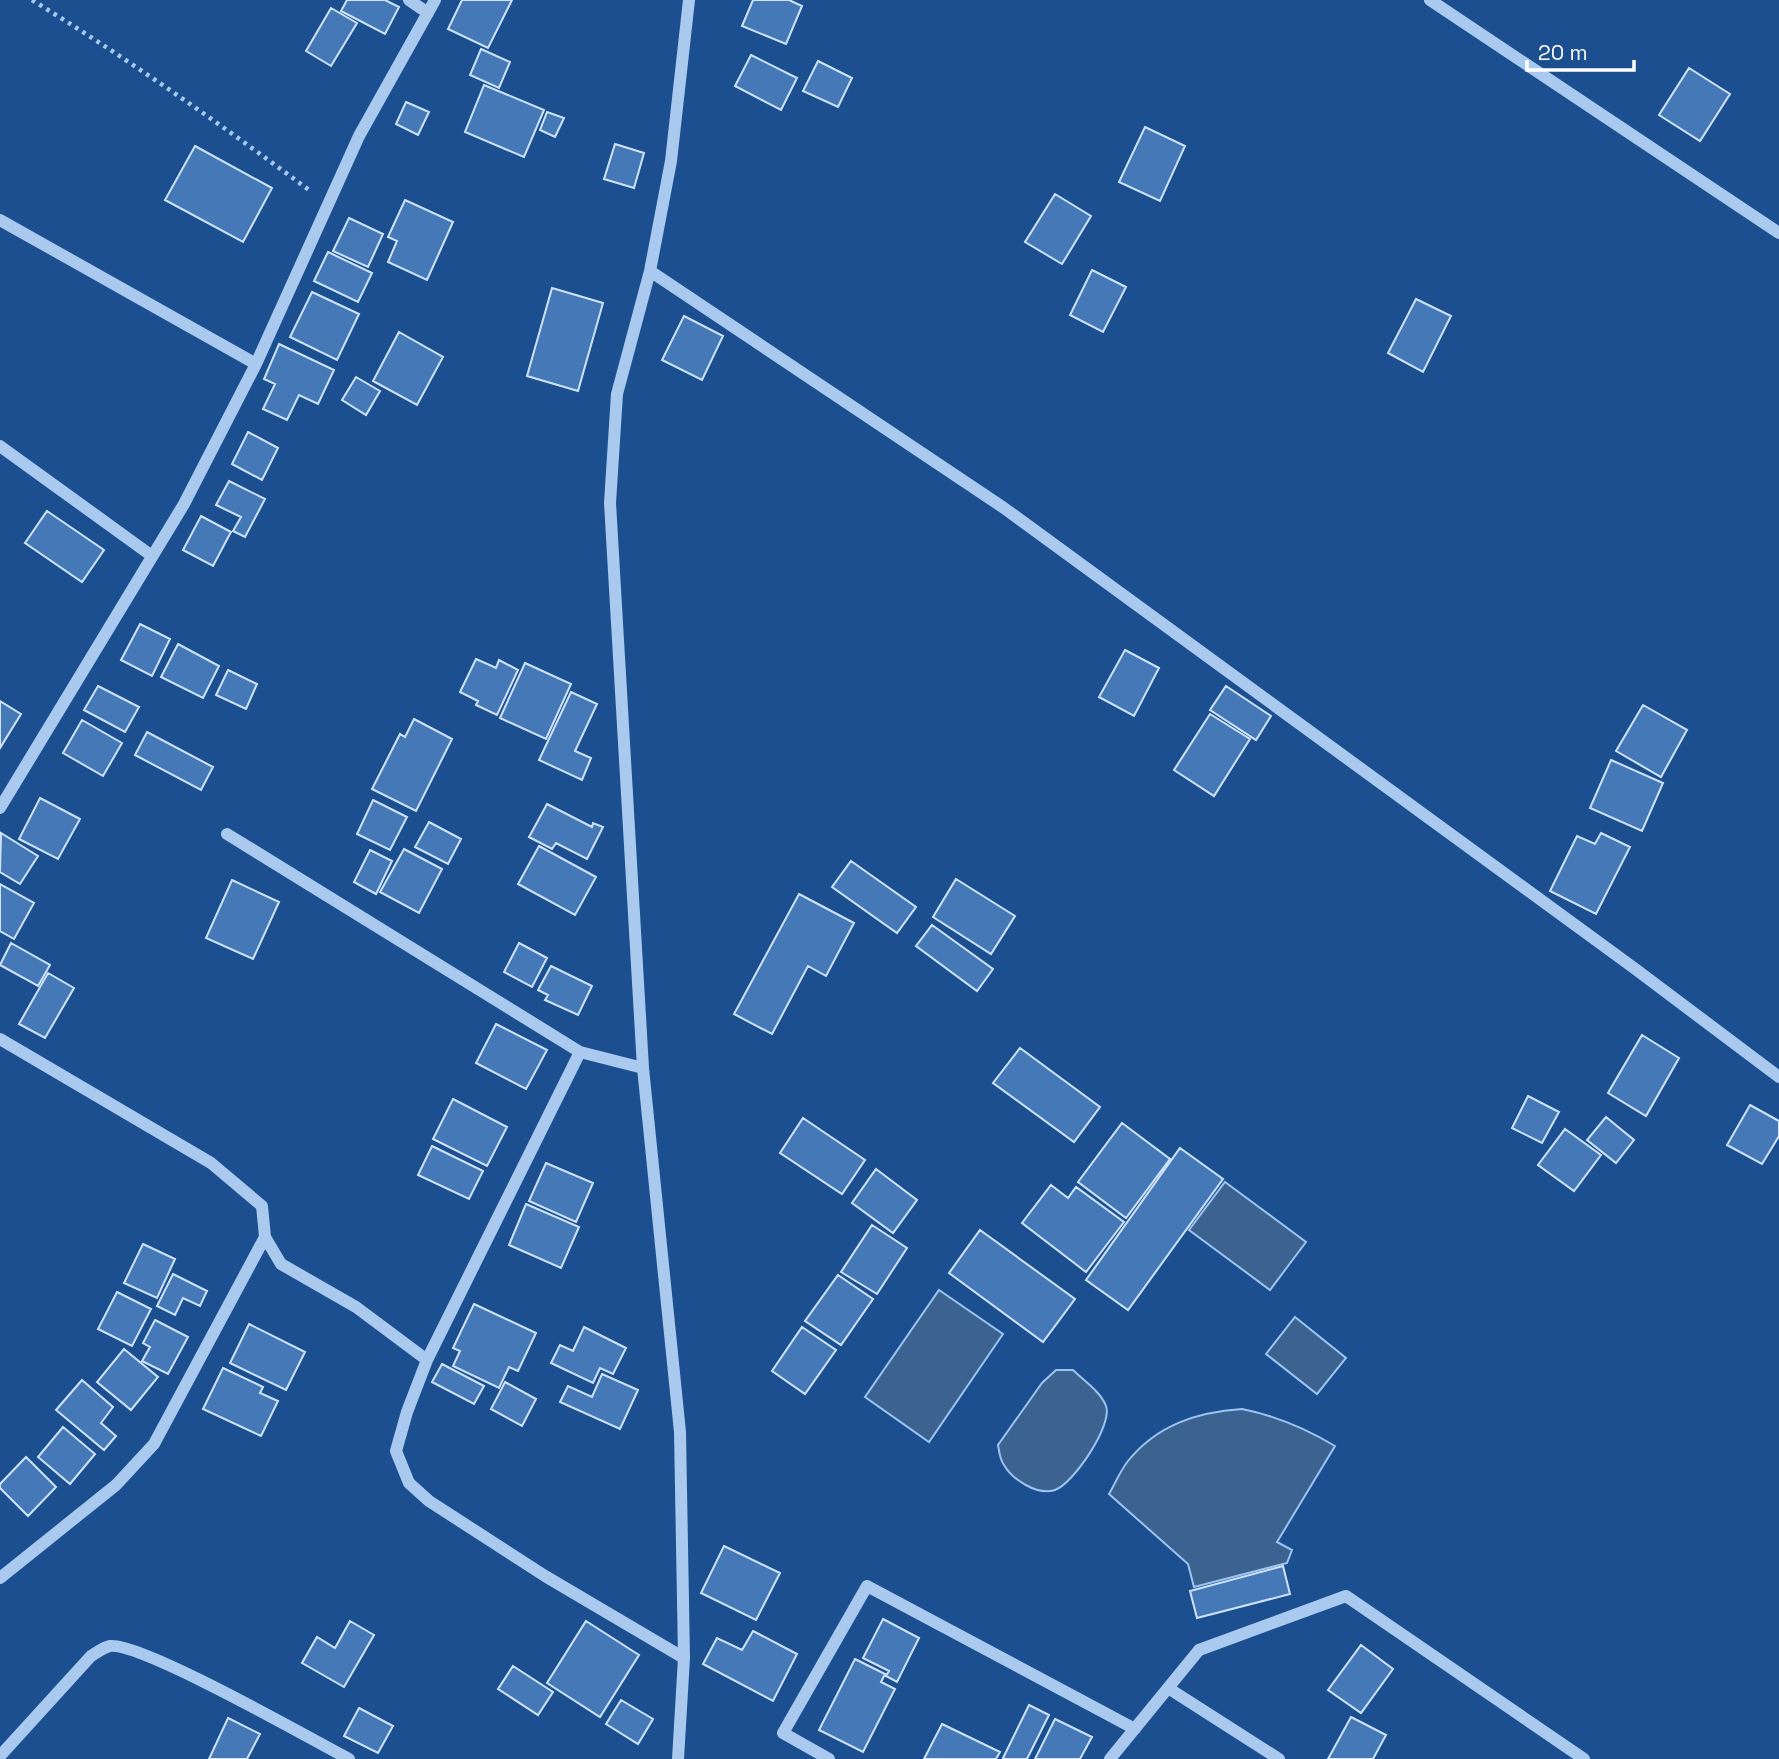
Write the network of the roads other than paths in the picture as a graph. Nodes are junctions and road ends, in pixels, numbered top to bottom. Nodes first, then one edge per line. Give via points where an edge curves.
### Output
1 (409, 0) edge
2 (435, 0) edge
3 (689, 0) edge
4 (1430, 0) edge
5 (428, 13) junction
6 (0, 220) edge
7 (1779, 233) edge
8 (650, 271) junction
9 (256, 364) junction
10 (0, 446) edge
11 (152, 556) junction
12 (0, 807) edge
13 (227, 834) dead end
14 (0, 1039) edge
15 (580, 1052) junction
16 (643, 1068) junction
17 (1779, 1077) edge
18 (265, 1237) junction
19 (427, 1360) junction
20 (0, 1578) edge
21 (684, 1658) junction
22 (1168, 1688) junction
23 (1135, 1729) junction
24 (0, 1756) edge
25 (349, 1759) edge
26 (678, 1759) edge
27 (829, 1759) edge
28 (1110, 1759) edge
29 (1279, 1759) edge
30 (1584, 1759) edge

1 - 5 street
2 - 5 street
3 - 8 street via 671,161
4 - 7 street
5 - 9 street via 359,136
6 - 9 street
8 - 16 street via 617,394 610,503
8 - 17 street via 1015,517
9 - 11 street
10 - 11 street
11 - 12 street
13 - 15 street
14 - 18 street via 212,1163 262,1206
15 - 16 street
15 - 19 street
16 - 21 street via 680,1432
18 - 19 street via 281,1264 356,1307
18 - 20 street via 154,1444 116,1485
19 - 21 street via 396,1451 409,1483 429,1501 545,1576
21 - 26 street
22 - 23 street
22 - 29 street
22 - 30 street via 1199,1650 1346,1595
23 - 27 street via 867,1586 783,1733
23 - 28 street
24 - 25 street via 91,1656 110,1646 172,1667

